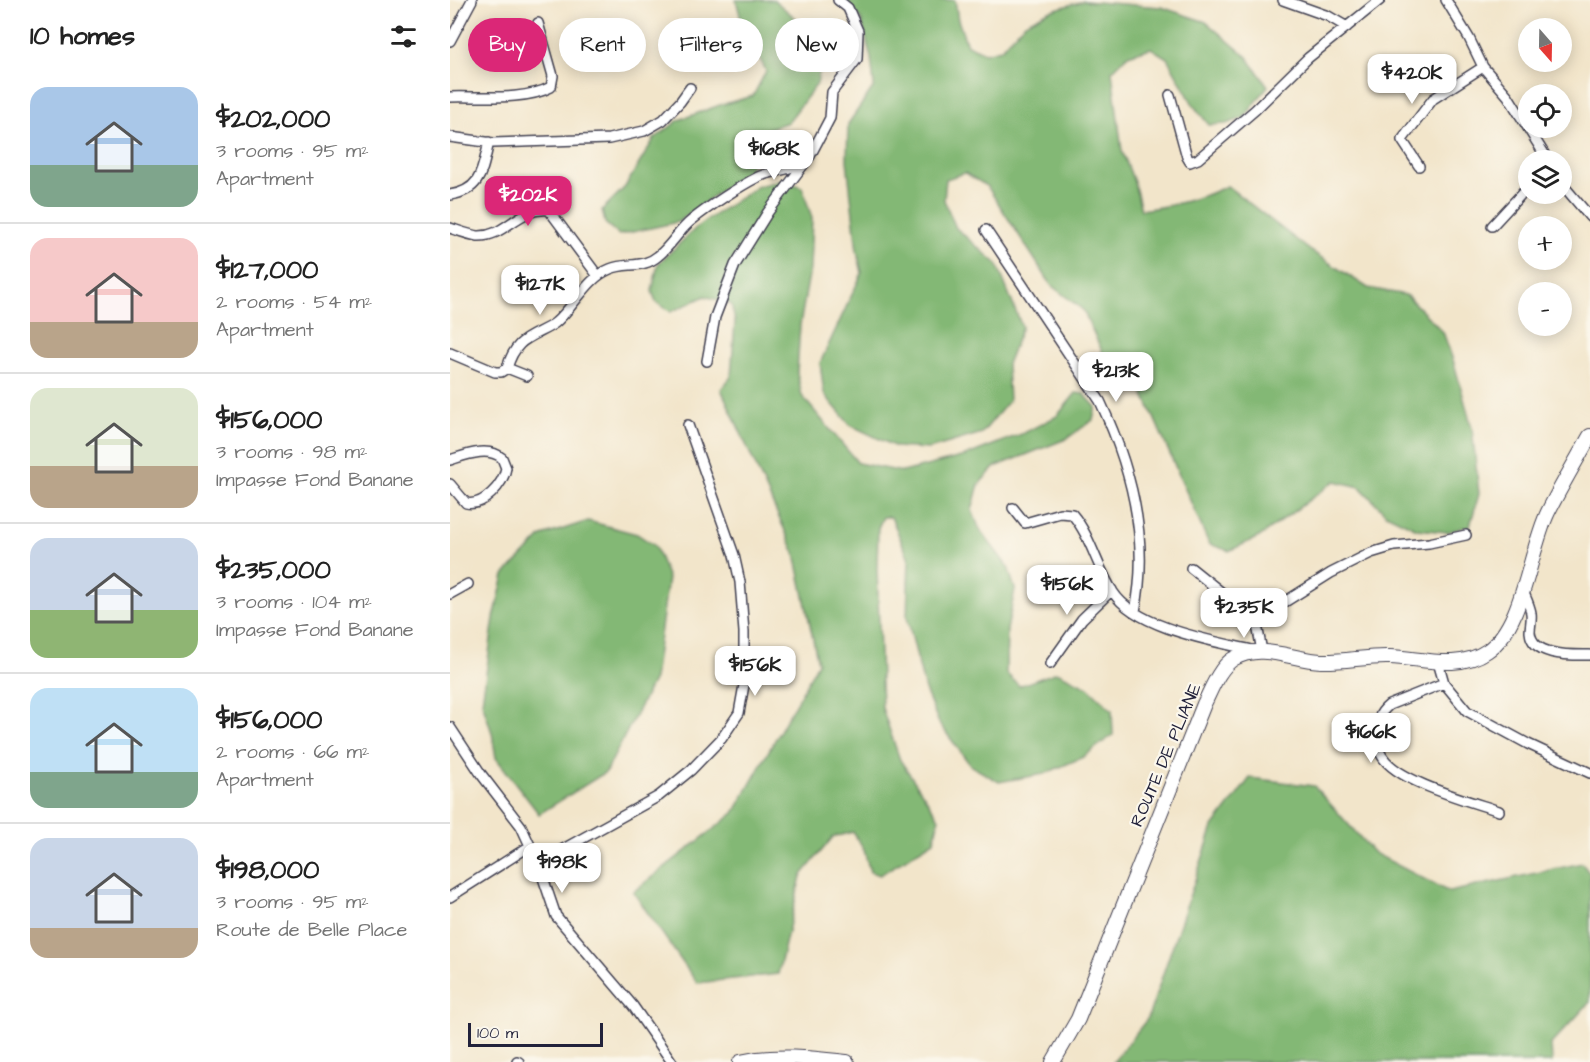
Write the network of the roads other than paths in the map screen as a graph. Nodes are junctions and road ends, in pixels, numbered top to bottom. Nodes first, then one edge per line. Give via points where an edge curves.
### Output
1 (472, 0) edge
2 (838, 0) edge
3 (1380, 0) edge
4 (1446, 0) edge
5 (1288, 1) edge
6 (1347, 27) junction
7 (450, 41) edge
8 (547, 54) edge
9 (1483, 67) junction
10 (690, 88) dead end
11 (1170, 94) dead end
12 (450, 97) edge
13 (450, 137) edge
14 (489, 142) junction
15 (1542, 150) edge
16 (810, 156) junction
17 (1419, 166) dead end
18 (450, 195) edge
19 (1572, 196) edge
20 (1518, 199) edge
21 (1590, 217) edge
22 (1492, 226) dead end
23 (450, 228) edge
24 (986, 230) dead end
25 (598, 276) junction
26 (450, 353) edge
27 (707, 361) dead end
28 (507, 368) junction
29 (527, 376) dead end
30 (688, 425) dead end
31 (1590, 436) edge
32 (450, 460) edge
33 (450, 484) edge
34 (1013, 508) dead end
35 (1466, 535) dead end
36 (1191, 568) dead end
37 (468, 584) dead end
38 (1112, 590) junction
39 (1523, 591) junction
40 (450, 594) edge
41 (1135, 611) junction
42 (1256, 621) junction
43 (1259, 652) junction
44 (1590, 654) edge
45 (1438, 662) junction
46 (1050, 664) dead end
47 (1444, 683) junction
48 (450, 728) edge
49 (1590, 773) edge
50 (1500, 811) dead end
51 (530, 846) junction
52 (538, 863) junction
53 (450, 897) edge
54 (672, 1062) edge
55 (740, 1062) edge
56 (847, 1062) edge
57 (1053, 1062) edge

1 - 7 street
2 - 16 street via 848,8 858,31 857,59 832,92 830,118
3 - 6 street
4 - 9 street
5 - 6 street
6 - 11 street via 1190,162
8 - 12 street via 553,75 551,87 545,90 510,96
9 - 15 street via 1508,96
9 - 17 street via 1433,99 1402,140
10 - 14 street via 663,120 644,131 609,139
13 - 14 street
14 - 18 street via 476,182 465,192
16 - 25 street via 799,165 758,177 691,220 647,264 619,266
16 - 27 street via 735,265 715,316
19 - 21 street
20 - 22 street
23 - 25 street via 479,236 497,232 529,211 549,210
24 - 41 street via 1107,416 1133,499 1140,547 1140,586
25 - 28 street via 556,322 514,350
26 - 28 street via 495,372
28 - 29 street
30 - 52 street via 740,582 744,685 739,713 692,770 659,796
31 - 39 street, ROUTE DE PLIANE via 1548,512
32 - 33 street via 492,452 502,458 506,468 500,482 478,503 466,503
34 - 38 street via 1022,522 1028,523 1060,513 1072,514
35 - 42 street via 1371,553 1330,573
36 - 42 street
37 - 40 street
38 - 41 street
38 - 46 street via 1082,619
39 - 44 street via 1531,612 1530,633 1534,642 1542,649 1566,656
39 - 45 street, ROUTE DE PLIANE via 1511,620 1489,651 1465,660
41 - 43 street via 1172,630
42 - 43 street
43 - 45 street, ROUTE DE PLIANE via 1323,661 1389,657
43 - 57 street, ROUTE DE PLIANE via 1231,660 1204,704 1078,1018
45 - 47 street
47 - 49 street via 1467,711
47 - 50 street via 1383,710 1378,715 1378,748 1390,766 1405,777
48 - 51 street via 519,823
51 - 52 street
51 - 53 street
52 - 54 street via 556,916 633,1006
55 - 56 street via 798,1056

